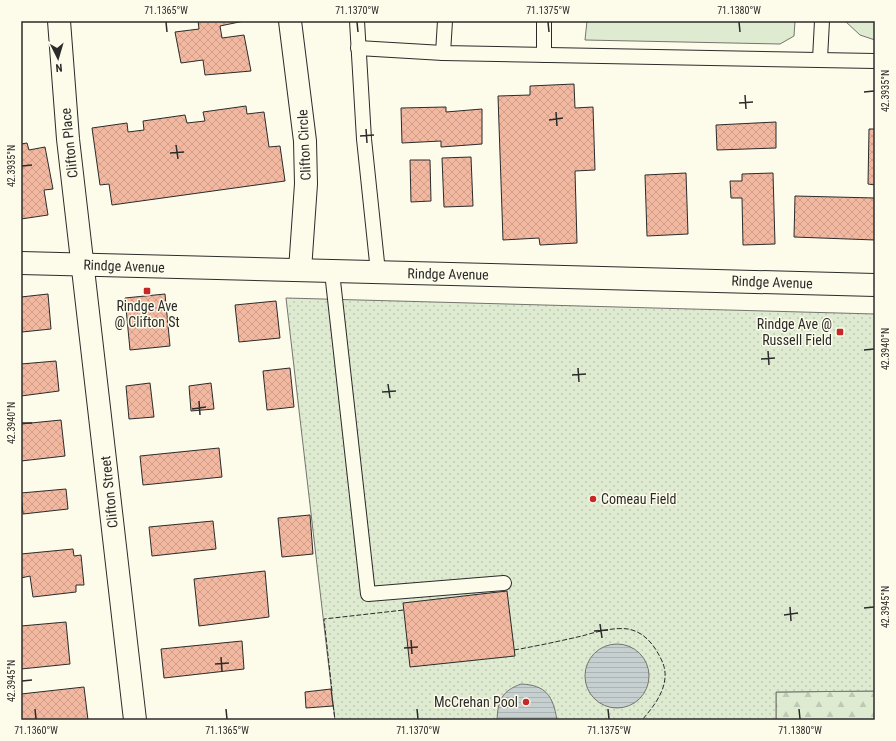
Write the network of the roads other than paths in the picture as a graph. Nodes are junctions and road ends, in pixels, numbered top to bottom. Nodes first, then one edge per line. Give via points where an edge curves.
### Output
1 (59, 21) edge
2 (290, 21) edge
3 (357, 21) edge
4 (445, 21) edge
5 (544, 21) edge
6 (822, 21) edge
7 (358, 48) junction
8 (443, 52) junction
9 (544, 55) junction
10 (820, 59) junction
11 (875, 61) edge
12 (21, 263) edge
13 (83, 264) junction
14 (300, 270) junction
15 (332, 272) junction
16 (378, 272) junction
17 (875, 285) edge
18 (504, 583) dead end
19 (135, 720) edge

1 - 13 street, Clifton Place via 65,110
2 - 14 street, Clifton Circle via 305,142 306,184
3 - 7 lane
4 - 8 lane
5 - 9 lane
6 - 10 lane
7 - 8 lane
7 - 16 lane via 364,139
8 - 9 lane
9 - 10 lane
10 - 11 lane
12 - 13 street, Rindge Avenue
13 - 14 street, Rindge Avenue
13 - 19 street, Clifton Street
14 - 15 street, Rindge Avenue
15 - 16 street, Rindge Avenue
15 - 18 lane via 368,594
16 - 17 street, Rindge Avenue

